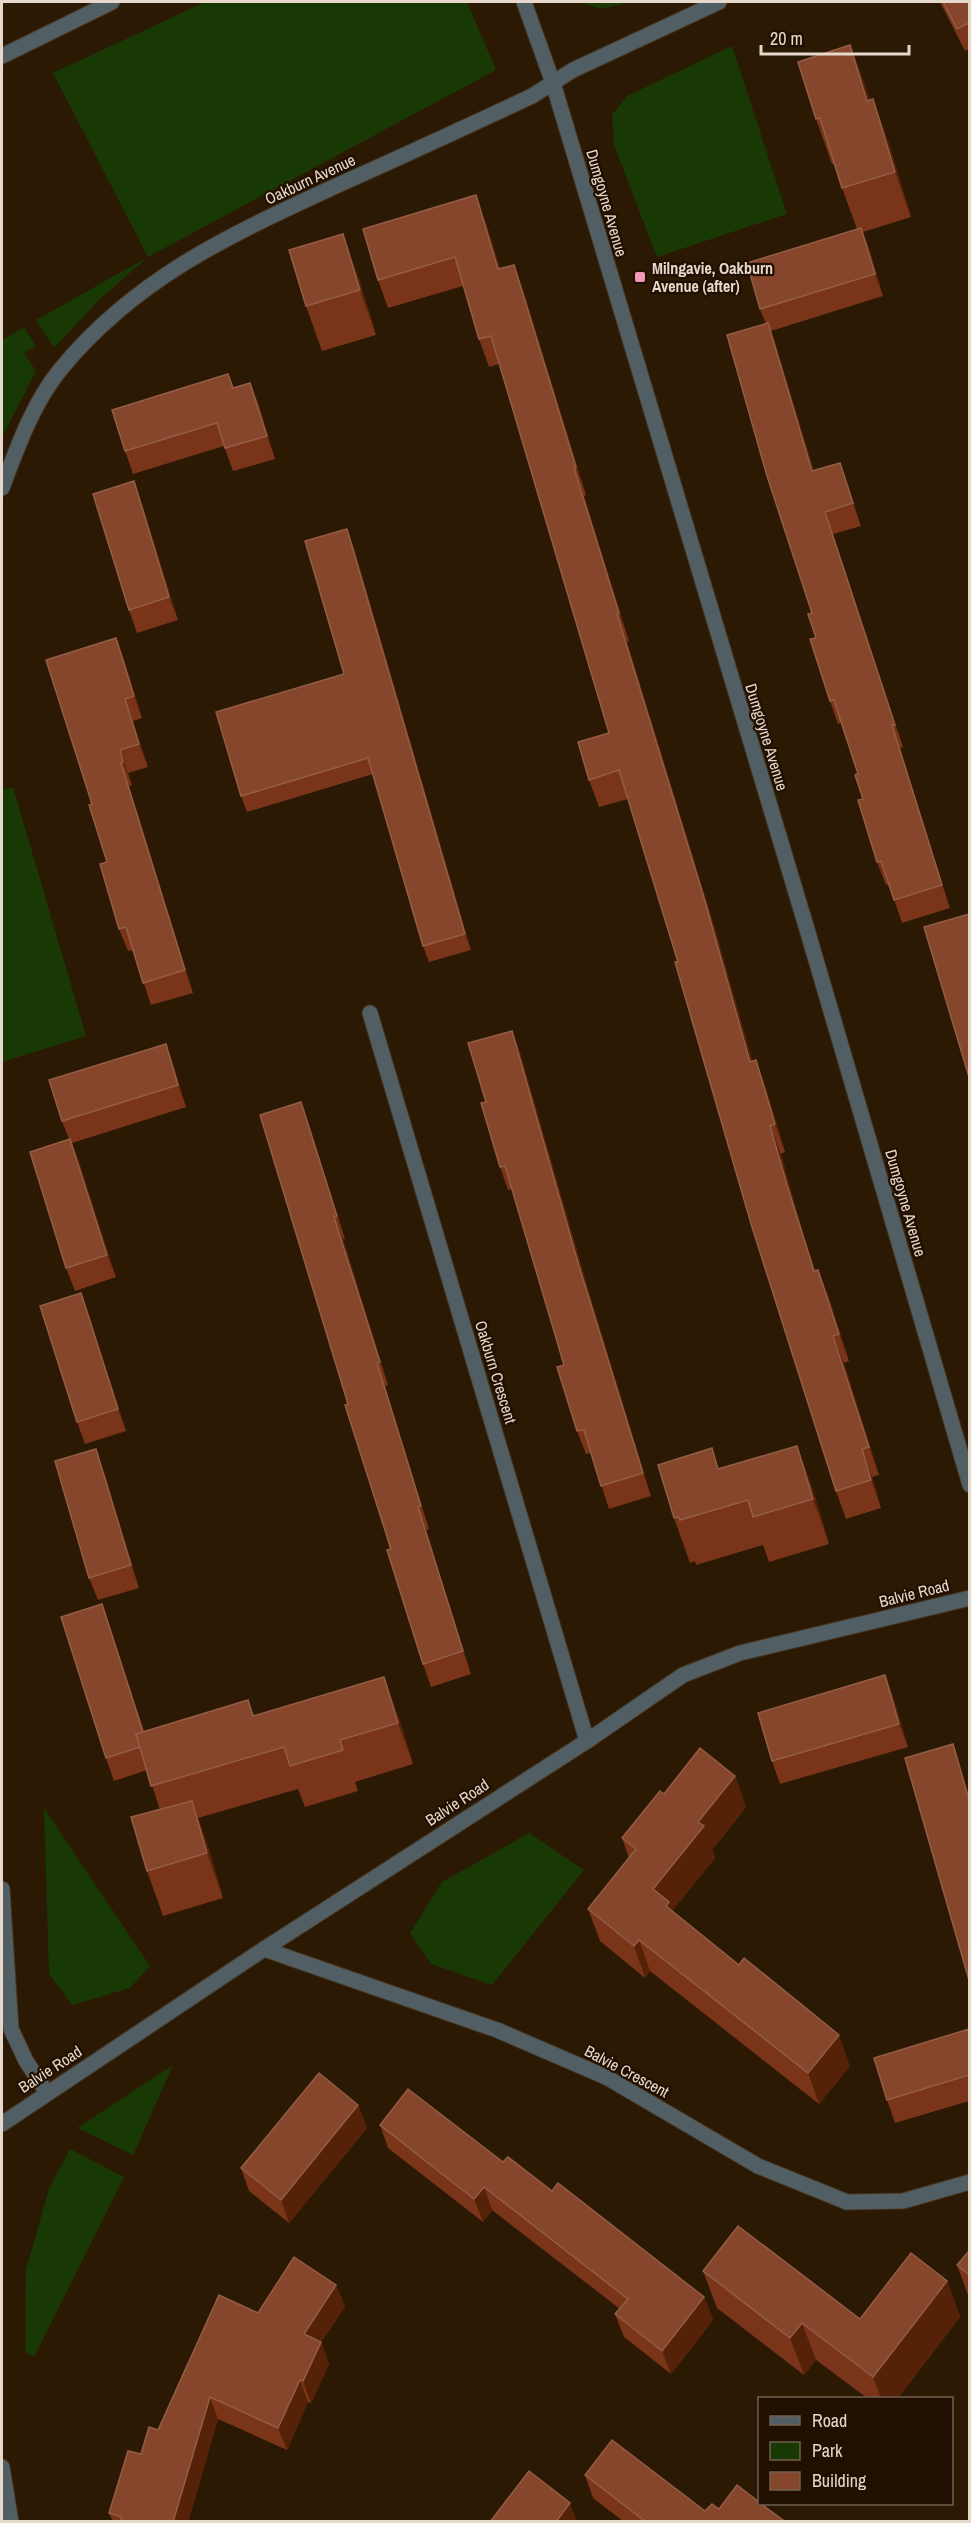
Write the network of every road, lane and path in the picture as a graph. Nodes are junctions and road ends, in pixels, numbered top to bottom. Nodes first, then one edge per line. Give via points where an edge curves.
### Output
1 (112, 2) edge
2 (524, 2) edge
3 (719, 2) edge
4 (2, 56) edge
5 (553, 83) junction
6 (2, 488) edge
7 (370, 1013) dead end
8 (969, 1485) edge
9 (969, 1598) edge
10 (587, 1741) junction
11 (2, 1889) edge
12 (264, 1949) junction
13 (47, 2093) junction
14 (2, 2124) edge
15 (969, 2182) edge
16 (2, 2467) edge
17 (11, 2522) edge

1 - 4 street
2 - 5 street, Dumgoyne Avenue
3 - 5 street, Oakburn Avenue
5 - 6 street, Oakburn Avenue via 233,234 164,274 116,311 59,371 38,404
5 - 8 street, Dumgoyne Avenue
7 - 10 street, Oakburn Crescent
9 - 10 street, Balvie Road via 740,1653 683,1674
10 - 12 street, Balvie Road
11 - 13 street via 11,2029
12 - 13 street, Balvie Road
12 - 15 street, Balvie Crescent via 497,2030 606,2077 758,2166 846,2202 903,2200
13 - 14 street, Balvie Road
16 - 17 street

